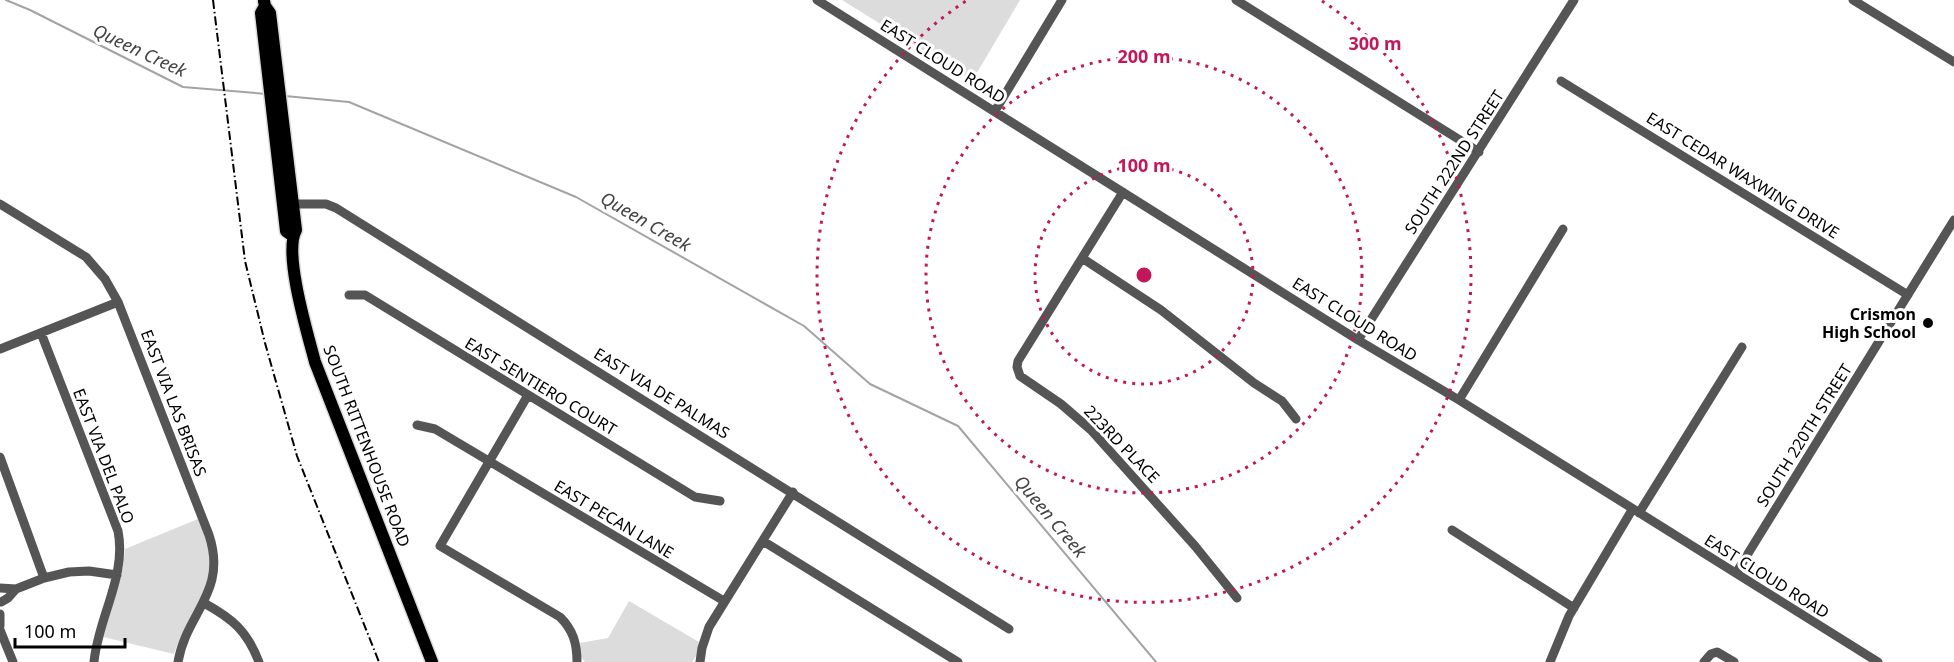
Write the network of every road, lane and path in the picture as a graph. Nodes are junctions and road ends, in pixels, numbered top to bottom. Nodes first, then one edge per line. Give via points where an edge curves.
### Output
1 (817, 0) edge
2 (1062, 0) edge
3 (1236, 0) edge
4 (1574, 0) edge
5 (1853, 0) edge
6 (264, 3) edge
7 (1954, 62) edge
8 (1561, 81) dead end
9 (995, 111) junction
10 (280, 141) junction
11 (1479, 152) junction
12 (1123, 192) junction
13 (0, 204) edge
14 (293, 204) junction
15 (1954, 220) edge
16 (1563, 230) dead end
17 (293, 236) junction
18 (1082, 258) junction
19 (349, 295) dead end
20 (1908, 295) junction
21 (118, 302) junction
22 (41, 333) junction
23 (1358, 340) junction
24 (1742, 346) dead end
25 (0, 349) edge
26 (528, 396) junction
27 (1459, 400) junction
28 (1296, 419) dead end
29 (417, 425) dead end
30 (0, 457) edge
31 (489, 462) junction
32 (793, 492) junction
33 (720, 501) dead end
34 (1635, 511) junction
35 (1452, 530) dead end
36 (763, 541) junction
37 (1736, 573) junction
38 (117, 575) junction
39 (44, 578) junction
40 (0, 588) edge
41 (16, 589) junction
42 (1238, 598) dead end
43 (0, 601) edge
44 (724, 601) junction
45 (204, 603) junction
46 (1574, 608) junction
47 (0, 615) edge
48 (0, 628) edge
49 (1009, 629) dead end
50 (13, 662) edge
51 (94, 662) edge
52 (178, 662) edge
53 (259, 662) edge
54 (432, 662) edge
55 (577, 662) edge
56 (700, 662) edge
57 (958, 662) edge
58 (1550, 662) edge
59 (1704, 662) edge
60 (1734, 662) edge
61 (1878, 662) edge

1 - 9 street, EAST CLOUD ROAD
2 - 9 street
3 - 11 street
4 - 11 street, SOUTH 222ND STREET
5 - 7 street
6 - 10 main road, SOUTH RITTENHOUSE ROAD via 261,13
8 - 20 street, EAST CEDAR WAXWING DRIVE
9 - 12 street, EAST CLOUD ROAD
10 - 14 main road, SOUTH RITTENHOUSE ROAD
10 - 17 main road, SOUTH RITTENHOUSE ROAD via 286,231
11 - 23 street, SOUTH 222ND STREET
12 - 18 street, 223RD PLACE
12 - 23 street, EAST CLOUD ROAD
13 - 21 street, EAST VIA LAS BRISAS via 79,251 99,271
14 - 17 main road, SOUTH RITTENHOUSE ROAD
14 - 32 street, EAST VIA DE PALMAS via 326,204 336,208
15 - 20 street, SOUTH 220TH STREET
16 - 27 street
17 - 54 main road, SOUTH RITTENHOUSE ROAD via 297,287 315,362
18 - 28 street via 1161,310 1282,401
18 - 42 street, 223RD PLACE via 1018,361 1020,376 1091,430
19 - 26 street, EAST SENTIERO COURT via 365,295
20 - 37 street, SOUTH 220TH STREET
21 - 22 street
21 - 45 street, EAST VIA LAS BRISAS via 212,544 213,576
22 - 25 street
22 - 38 street, EAST VIA DEL PALO via 118,531 121,550
23 - 27 street, EAST CLOUD ROAD
24 - 34 street
26 - 31 street
26 - 33 street, EAST SENTIERO COURT via 695,497
27 - 34 street, EAST CLOUD ROAD
29 - 31 street, EAST PECAN LANE via 435,429
30 - 39 street
31 - 44 street, EAST PECAN LANE
31 - 55 street via 440,546 560,617 575,638
32 - 36 street
32 - 49 street, EAST VIA DE PALMAS
34 - 37 street, EAST CLOUD ROAD
34 - 46 street
35 - 46 street
36 - 44 street
36 - 57 street
37 - 61 street, EAST CLOUD ROAD
38 - 39 street via 79,572
38 - 51 street, EAST VIA DEL PALO via 99,631
39 - 41 street
40 - 41 street
41 - 43 street
44 - 56 street via 704,639
45 - 52 street, EAST VIA LAS BRISAS
45 - 53 street via 241,629
46 - 58 street
47 - 48 street
48 - 50 street
59 - 60 street via 1717,652

